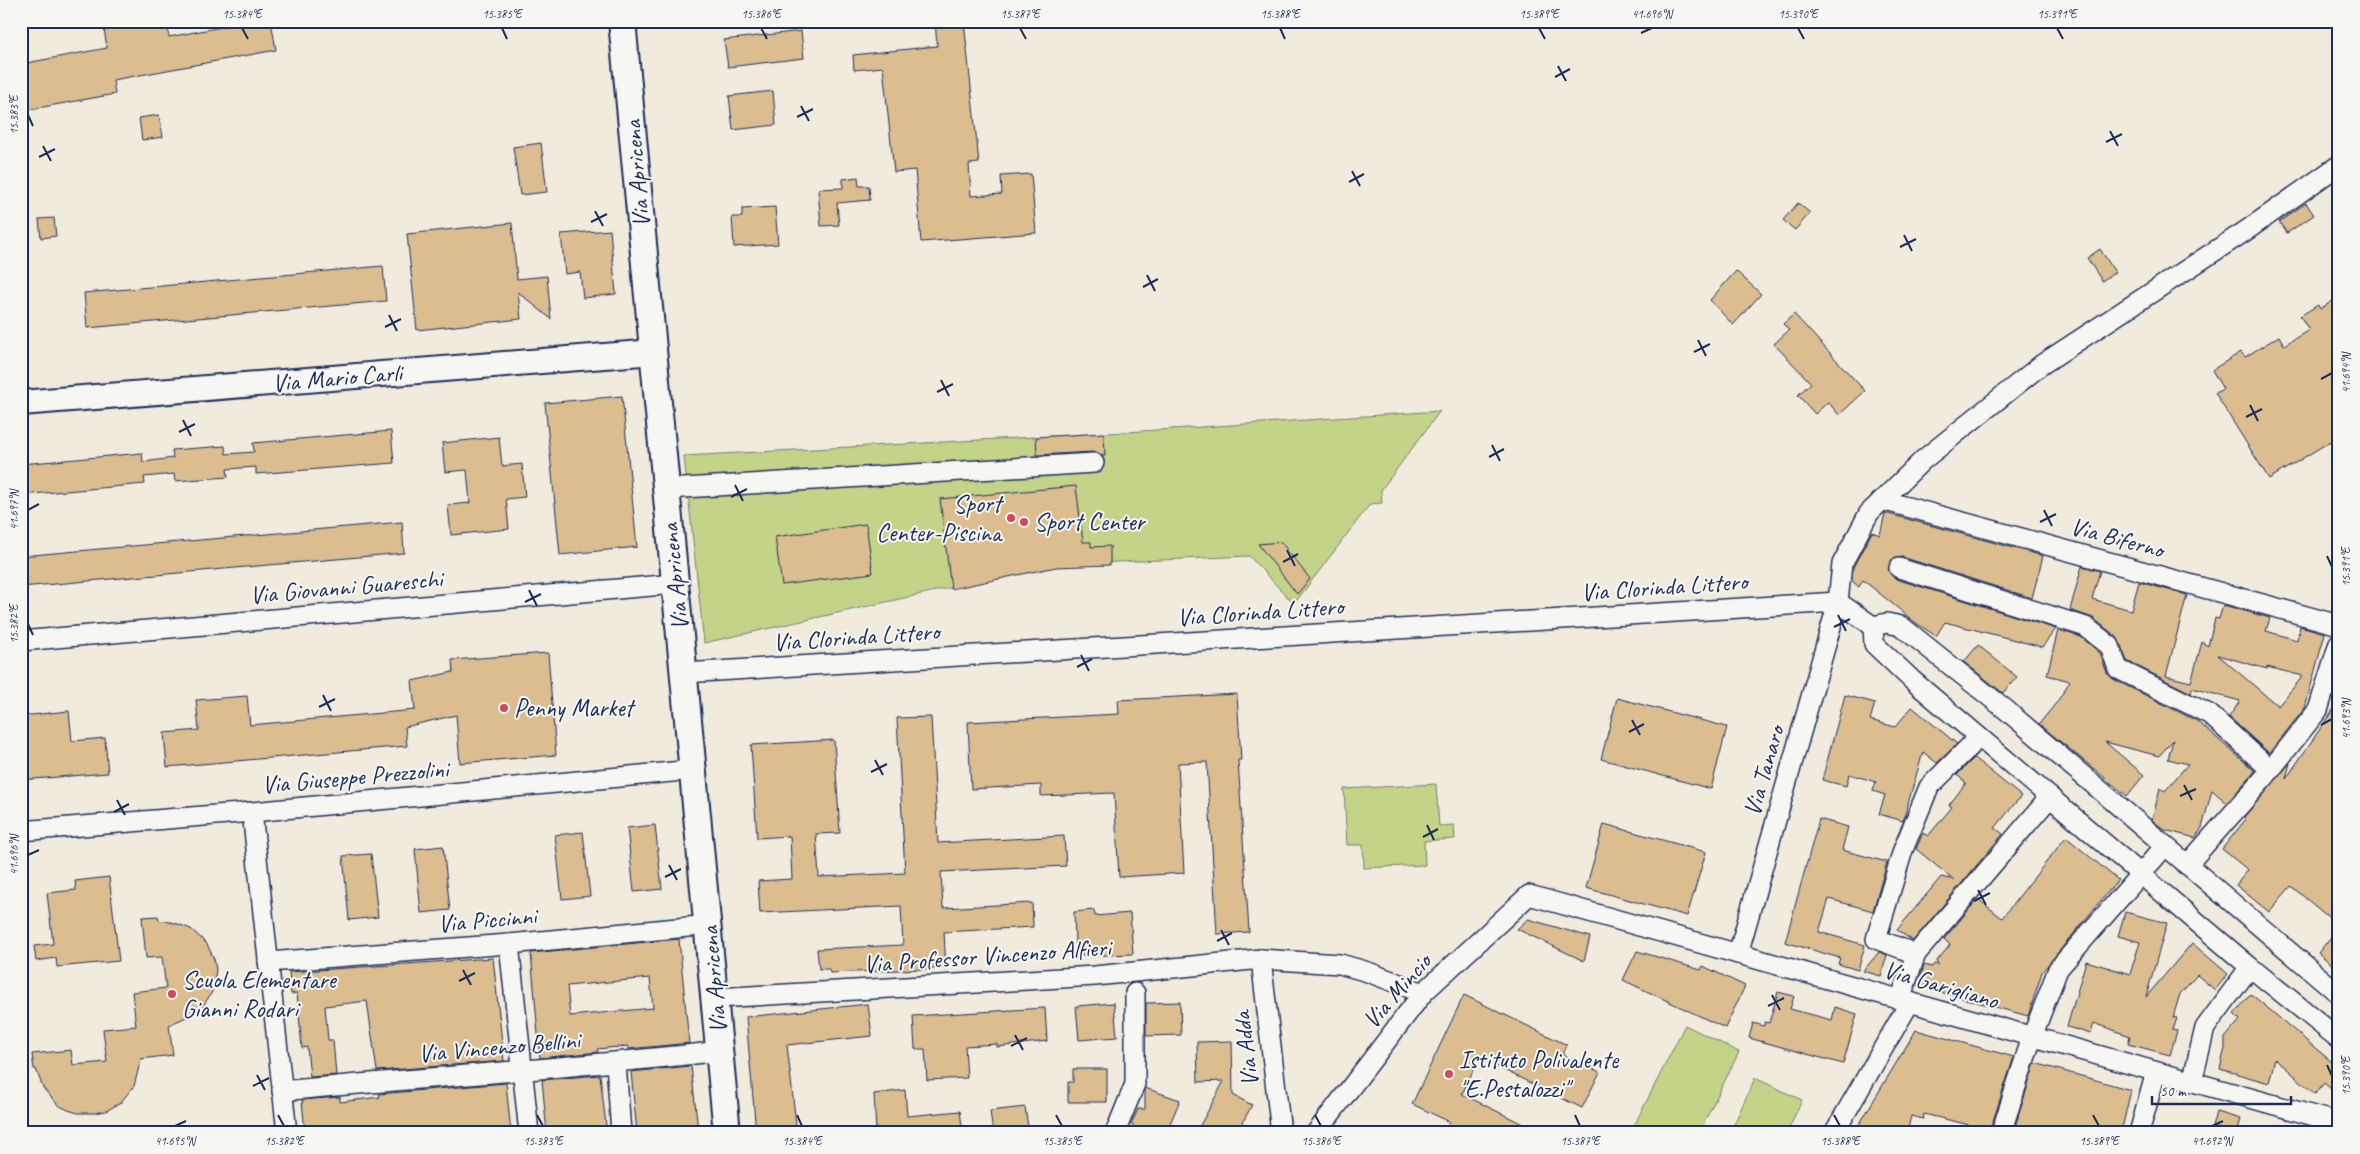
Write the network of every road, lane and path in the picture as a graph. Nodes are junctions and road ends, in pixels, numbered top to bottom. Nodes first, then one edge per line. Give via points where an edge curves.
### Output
1 (622, 21) edge
2 (2339, 165) edge
3 (654, 352) junction
4 (21, 403) edge
5 (1094, 463) dead end
6 (666, 489) junction
7 (1882, 500) junction
8 (1899, 568) dead end
9 (675, 584) junction
10 (1838, 602) junction
11 (2339, 625) edge
12 (1873, 626) junction
13 (21, 641) edge
14 (2339, 643) edge
15 (684, 673) junction
16 (1979, 737) junction
17 (693, 770) junction
18 (2271, 770) junction
19 (2050, 797) junction
20 (252, 812) junction
21 (21, 831) edge
22 (2164, 846) junction
23 (2187, 865) junction
24 (2141, 873) junction
25 (1529, 895) joint
26 (708, 925) junction
27 (509, 944) junction
28 (1738, 954) junction
29 (1916, 954) junction
30 (1261, 959) junction
31 (268, 962) junction
32 (2250, 967) junction
33 (1135, 993) dead end
34 (1423, 993) junction
35 (2339, 994) edge
36 (716, 998) junction
37 (1905, 1001) junction
38 (2033, 1034) junction
39 (2339, 1039) edge
40 (720, 1051) junction
41 (616, 1063) junction
42 (522, 1069) junction
43 (2156, 1072) junction
44 (2192, 1082) junction
45 (282, 1091) junction
46 (2339, 1123) edge
47 (287, 1133) edge
48 (529, 1133) edge
49 (621, 1133) edge
50 (727, 1133) edge
51 (1115, 1133) edge
52 (1281, 1133) edge
53 (1316, 1133) edge
54 (1834, 1133) edge
55 (2001, 1133) edge
56 (2139, 1133) edge

1 - 3 main road, Via Apricena
2 - 7 street, Via Tanaro via 2247,230 2041,365 1923,460
3 - 4 street, Via Mario Carli
3 - 6 main road, Via Apricena
5 - 6 street
6 - 9 main road, Via Apricena
7 - 10 street, Via Tanaro via 1869,513 1842,564
7 - 11 street, Via Biferno
8 - 18 street via 2086,627 2110,646 2118,669 2209,714
9 - 13 street, Via Giovanni Guareschi
9 - 15 main road, Via Apricena
10 - 12 street
10 - 15 street, Via Clorinda Littero
10 - 28 street, Via Tanaro
12 - 16 street via 1874,644
12 - 22 street via 1886,623 1901,626 2006,709
14 - 18 street via 2318,710
15 - 17 main road, Via Apricena
16 - 19 street
16 - 29 street via 1929,787 1903,850 1876,939
17 - 20 street, Via Giuseppe Prezzolini
17 - 26 main road, Via Apricena
18 - 23 street
19 - 24 street
19 - 29 street
20 - 21 street, Via Giuseppe Prezzolini
20 - 31 street
22 - 23 street
22 - 24 street
23 - 35 street
24 - 32 street
24 - 38 street via 2058,969
25 - 28 street, Via Garigliano
25 - 34 street, Via Mincio
26 - 27 street, Via Piccinni
26 - 36 main road, Via Apricena
27 - 31 street, Via Piccinni
27 - 42 street
28 - 37 street, Via Garigliano
29 - 37 street
30 - 34 street, Via Professor Vincenzo Alfieri via 1340,964
30 - 36 street, Via Professor Vincenzo Alfieri via 1095,976
30 - 52 street, Via Adda
31 - 45 street
32 - 39 street
32 - 44 street via 2205,1028
33 - 51 street via 1135,1084
34 - 53 street, Via Mincio
36 - 40 main road, Via Apricena
37 - 38 street, Via Garigliano
37 - 54 street
38 - 43 street, Via Garigliano
38 - 55 street
40 - 41 street, Via Vincenzo Bellini
40 - 50 main road, Via Apricena
41 - 42 street, Via Vincenzo Bellini
41 - 49 street
42 - 45 street, Via Vincenzo Bellini
42 - 48 street
43 - 44 street, Via Garigliano
43 - 56 street
44 - 46 street, Via Garigliano
45 - 47 street

